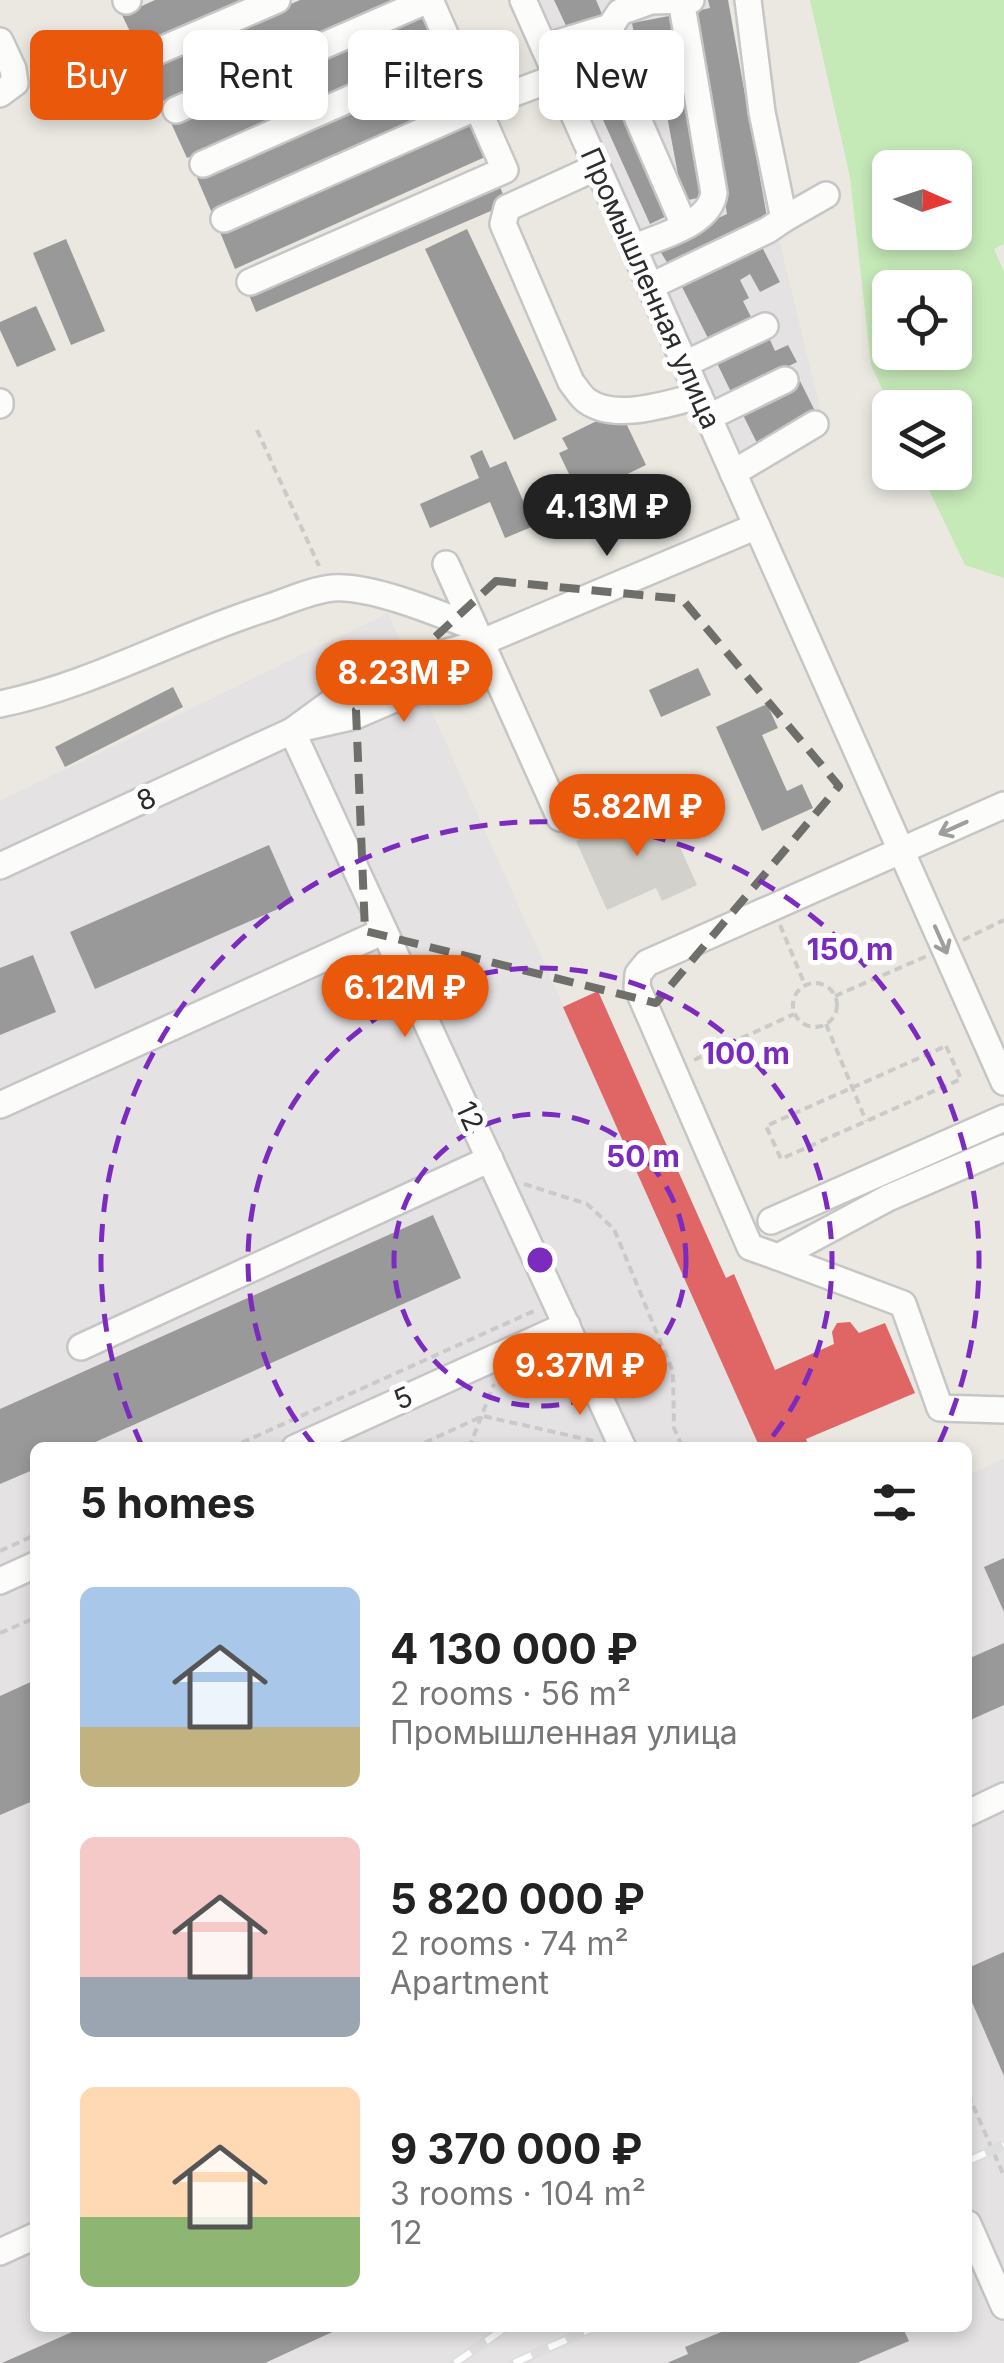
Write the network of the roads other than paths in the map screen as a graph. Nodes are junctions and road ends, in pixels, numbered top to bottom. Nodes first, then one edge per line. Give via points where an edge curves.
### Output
1 (277, 0) edge
2 (429, 0) edge
3 (523, 0) edge
4 (748, 0) edge
5 (685, 1) edge
6 (615, 13) edge
7 (443, 30) edge
8 (580, 30) edge
9 (539, 36) edge
10 (0, 41) edge
11 (163, 49) edge
12 (0, 94) edge
13 (348, 100) edge
14 (176, 110) dead end
15 (448, 120) edge
16 (483, 120) edge
17 (577, 120) edge
18 (203, 164) dead end
19 (598, 167) junction
20 (826, 195) dead end
21 (784, 219) junction
22 (224, 220) dead end
23 (684, 225) junction
24 (633, 248) junction
25 (250, 282) dead end
26 (651, 286) junction
27 (765, 326) dead end
28 (685, 364) junction
29 (785, 380) dead end
30 (704, 407) junction
31 (815, 424) dead end
32 (733, 473) junction
33 (756, 526) junction
34 (446, 564) dead end
35 (476, 635) junction
36 (0, 704) edge
37 (292, 731) junction
38 (1004, 805) edge
39 (560, 818) dead end
40 (901, 851) junction
41 (0, 866) edge
42 (384, 930) junction
43 (1004, 1082) edge
44 (0, 1105) edge
45 (1004, 1118) edge
46 (1004, 1148) edge
47 (494, 1168) junction
48 (771, 1221) dead end
49 (778, 1258) junction
50 (567, 1325) junction
51 (80, 1347) dead end
52 (1004, 1410) edge
53 (620, 1440) edge
54 (308, 1442) edge
55 (30, 1567) edge
56 (0, 1581) edge
57 (1004, 1796) edge
58 (972, 1811) edge
59 (972, 2233) edge
60 (30, 2238) edge
61 (0, 2252) edge
62 (1004, 2306) edge

1 - 11 street
2 - 7 street
2 - 14 street
3 - 9 street, Промышленная улица
4 - 21 street
5 - 6 street
5 - 23 street via 714,193 702,217
6 - 8 street
6 - 23 street via 638,119
10 - 12 street via 15,83
13 - 18 street
15 - 22 street
16 - 25 street via 505,170
17 - 19 street, Промышленная улица
19 - 24 street, Промышленная улица
19 - 30 street via 506,208 504,224 572,382 586,401 606,408
20 - 21 street
21 - 26 street
23 - 24 street
24 - 26 street, Промышленная улица
26 - 28 street, Промышленная улица
27 - 28 street
28 - 30 street, Промышленная улица
29 - 30 street
30 - 32 street, Промышленная улица
31 - 32 street
32 - 33 street, Промышленная улица
33 - 35 street, 8
33 - 40 street, Промышленная улица
34 - 35 street
35 - 36 street via 425,608 329,588 210,625 70,685
35 - 37 street, 8 via 344,692
35 - 39 street
37 - 41 street, 8
37 - 42 street, 12
38 -> 40 street
40 -> 43 street, Промышленная улица
40 - 49 street via 647,962 638,974 637,987 750,1247
42 - 44 street
42 - 47 street, 12
45 - 48 street
46 - 49 street via 888,1198
47 - 50 street, 12
47 - 51 street
49 - 52 street via 903,1304 940,1408
50 - 53 street, 12
50 - 54 street, 5
55 - 56 street
57 - 58 street
59 - 62 street
60 - 61 street

